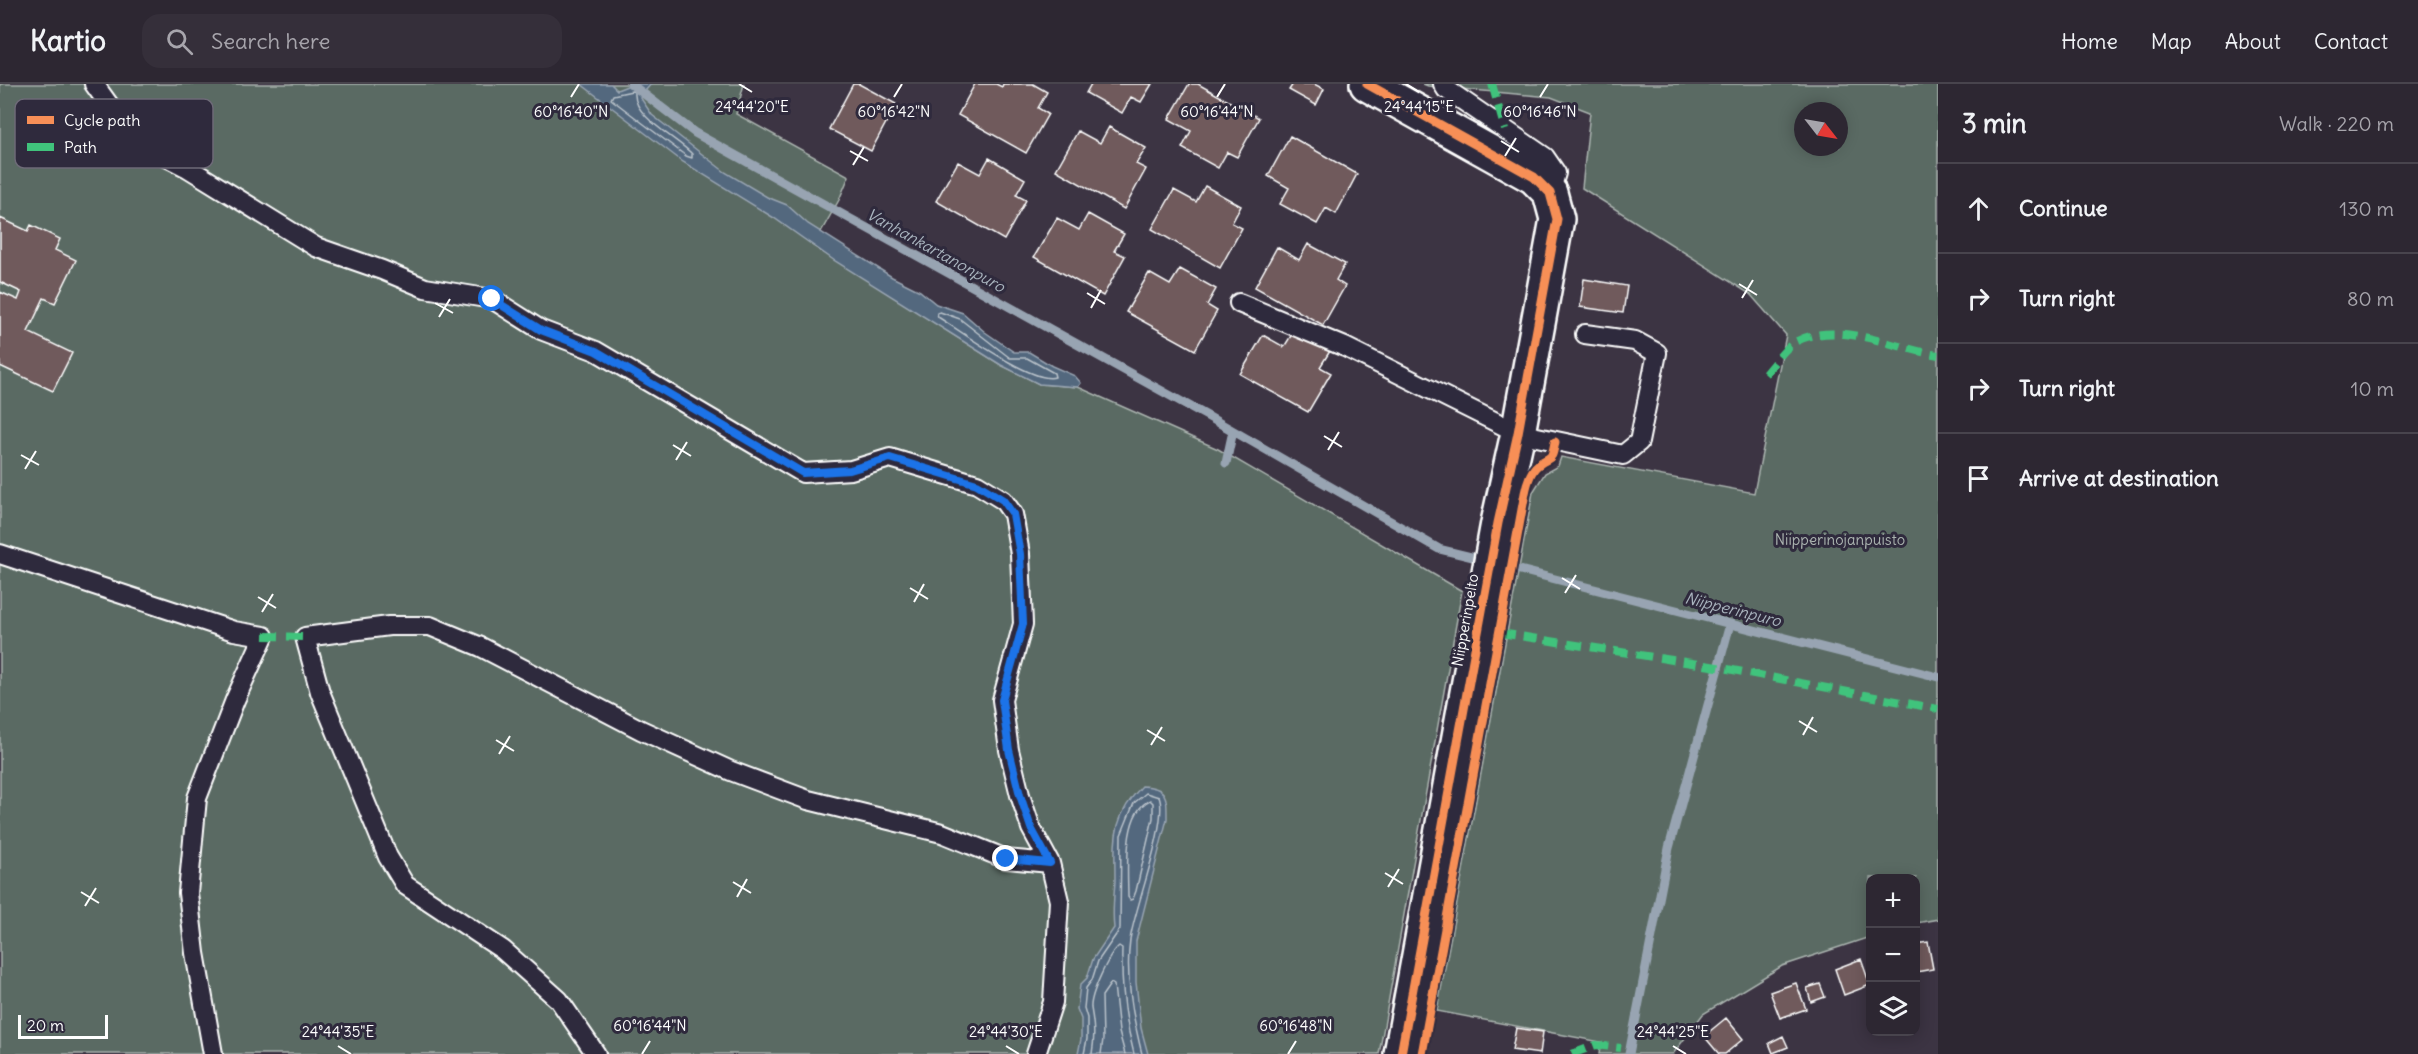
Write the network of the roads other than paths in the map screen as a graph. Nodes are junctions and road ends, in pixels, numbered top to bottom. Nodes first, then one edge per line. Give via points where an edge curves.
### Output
1 (94, 84) edge
2 (1367, 84) edge
3 (1443, 84) edge
4 (105, 99) edge
5 (188, 168) edge
6 (1550, 193) junction
7 (1239, 303) dead end
8 (1585, 334) dead end
9 (1518, 433) junction
10 (0, 555) edge
11 (1050, 863) junction
12 (213, 1054) edge
13 (596, 1054) edge
14 (1036, 1054) edge
15 (1401, 1054) edge

1 - 4 lane
2 - 6 street via 1533,177
3 - 6 lane via 1545,158 1556,173
5 - 11 lane via 316,247 425,288 492,299 541,330 596,351 803,473 850,470 890,458 977,484 1003,500 1013,514 1020,554 1023,624 1002,700 1020,795 1031,828
6 - 9 street, Niipperinpelto via 1557,219
7 - 9 lane via 1345,347
8 - 9 lane via 1635,341 1658,353 1639,442 1623,455
9 - 15 street, Niipperinpelto
10 - 12 lane via 234,631 264,636 197,798 188,893
11 - 13 lane via 1006,859 942,833 808,800 753,780 641,730 481,647 430,626 389,626 305,637 320,692 388,856 405,885 511,957 559,1000
11 - 14 lane via 1059,901 1053,1002

